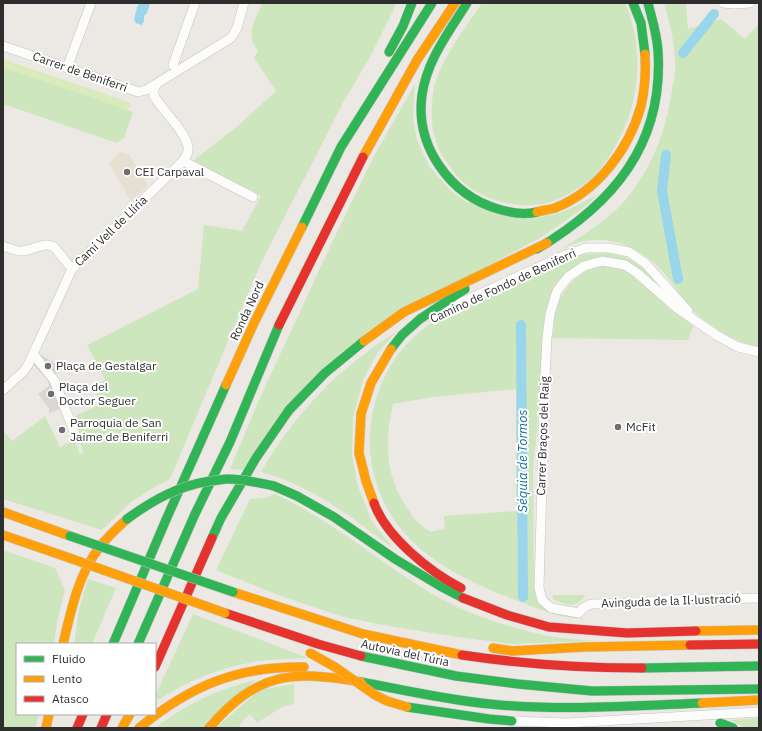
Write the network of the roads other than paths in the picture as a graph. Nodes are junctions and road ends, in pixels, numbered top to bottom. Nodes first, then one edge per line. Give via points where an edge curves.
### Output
1 (91, 3) edge
2 (195, 3) edge
3 (412, 3) edge
4 (432, 3) edge
5 (454, 3) edge
6 (467, 3) edge
7 (633, 3) edge
8 (648, 3) edge
9 (723, 3) edge
10 (750, 3) edge
11 (244, 6) edge
12 (3, 46) edge
13 (173, 65) dead end
14 (67, 68) junction
15 (156, 85) junction
16 (341, 147) junction
17 (185, 158) junction
18 (253, 197) dead end
19 (547, 243) junction
20 (3, 246) edge
21 (72, 269) junction
22 (568, 276) joint
23 (697, 320) junction
24 (759, 352) edge
25 (34, 355) junction
26 (387, 355) junction
27 (3, 390) edge
28 (77, 438) dead end
29 (3, 512) edge
30 (3, 535) edge
31 (759, 598) edge
32 (542, 600) joint
33 (225, 613) junction
34 (592, 630) junction
35 (759, 630) edge
36 (395, 641) junction
37 (63, 643) edge
38 (113, 643) edge
39 (138, 643) edge
40 (288, 644) dead end
41 (455, 644) dead end
42 (759, 644) edge
43 (484, 647) dead end
44 (306, 651) dead end
45 (156, 665) edge
46 (759, 666) edge
47 (378, 685) junction
48 (759, 689) edge
49 (759, 700) edge
50 (759, 712) edge
51 (49, 715) edge
52 (83, 715) edge
53 (107, 715) edge
54 (129, 715) edge
55 (155, 715) edge
56 (156, 715) edge
57 (663, 717) junction
58 (512, 721) junction
59 (723, 725) edge
60 (564, 726) edge
61 (46, 728) edge
62 (77, 728) edge
63 (101, 728) edge
64 (122, 728) edge
65 (139, 728) edge
66 (209, 728) edge
67 (530, 728) edge
68 (733, 728) edge

1 - 14 street
2 - 13 street
3 - 16 main road via 403,26
4 - 16 main road, Ronda Nord
5 - 39 main road via 417,60 357,168 276,332 230,442 195,514
6 - 7 main road via 430,63 423,88 421,110 424,132 434,157 447,177 463,192 486,206 512,212 532,213 556,207 582,194 601,178 625,144 639,113 645,84 641,23
8 - 19 main road via 659,56 658,88 651,120 638,152 619,182 590,213
9 - 10 street
11 - 15 street, Carrer de Beniferri via 231,38
12 - 14 street, Carrer de Beniferri
14 - 15 street, Carrer de Beniferri via 138,92
15 - 17 street via 154,96 184,137 188,147
16 - 38 main road, Ronda Nord via 254,323
17 - 18 street
17 - 21 street, Camí Vell de Llíria
19 - 26 main road via 459,292 420,319 402,335
19 - 45 main road via 404,312 325,373 289,410 256,458 222,518
20 - 21 street via 21,251 45,244 51,245
21 - 25 street, Camí Vell de Llíria
22 - 23 street, Camino de Fondo de Beniferri via 584,266 602,261 625,265 677,308
22 - 32 street, Carrer Braços del Raig via 557,292 550,314 547,338 539,588
23 - 24 street, Camino de Fondo de Beniferri via 738,347
23 - 26 street, Camino de Fondo de Beniferri via 645,263 628,252 609,248 586,248 563,256 426,321
25 - 27 street, Camí Vell de Llíria via 23,372
25 - 28 street via 53,377
26 - 34 main road via 371,383 361,414 359,453 376,510 395,537 418,560 446,580 474,595 507,608
29 - 36 main road, Autovia del Túria, bridge via 233,592 363,634
30 - 33 main road, Autovia del Túria, bridge
31 - 32 street, Avinguda de la Il·lustració via 591,604 579,613 550,608
33 - 40 main road
33 - 48 main road, Autovia del Túria via 357,655 456,676 592,691
34 - 35 main road via 627,633
34 - 37 main road, bridge via 549,627 471,602 395,559 334,517 297,496 274,486 227,479 197,482 172,490 145,505 109,536 92,557 80,581
36 - 41 main road
36 - 46 main road, Autovia del Túria via 459,654 576,667 659,669
42 - 43 main road via 512,651
44 - 58 main road, bridge via 388,701 407,707
47 - 49 main road via 490,704 542,708
47 - 56 main road via 340,672 309,667 258,669 206,684
47 - 66 main road via 300,675 265,682 243,693
50 - 57 street
51 - 61 main road
52 - 62 main road
53 - 63 main road
54 - 64 main road
55 - 65 main road
57 - 59 street via 691,717
57 - 60 street
58 - 60 street
58 - 67 street
59 - 68 main road

